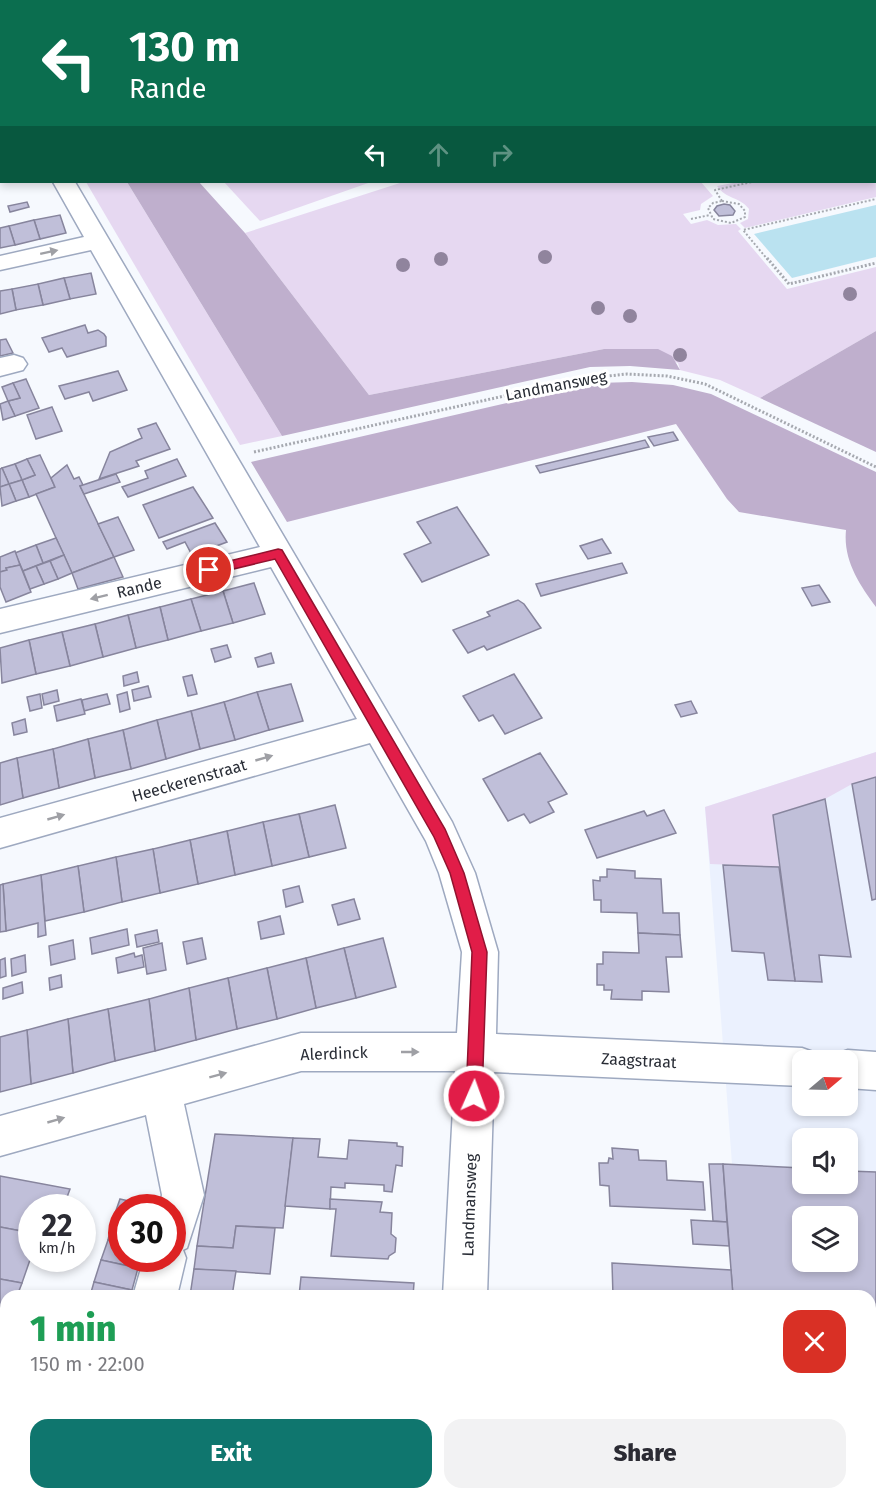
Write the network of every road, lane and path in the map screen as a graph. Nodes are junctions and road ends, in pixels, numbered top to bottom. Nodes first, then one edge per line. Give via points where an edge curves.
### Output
1 (65, 183) edge
2 (747, 183) edge
3 (876, 199) edge
4 (722, 201) junction
5 (710, 215) junction
6 (691, 219) dead end
7 (737, 222) junction
8 (743, 230) junction
9 (99, 241) junction
10 (0, 263) edge
11 (876, 263) edge
12 (224, 459) junction
13 (876, 467) edge
14 (278, 554) junction
15 (0, 621) edge
16 (377, 726) junction
17 (0, 833) edge
18 (476, 1052) junction
19 (792, 1067) edge
20 (858, 1070) edge
21 (876, 1071) edge
22 (161, 1090) junction
23 (0, 1136) edge
24 (183, 1194) edge
25 (161, 1272) edge
26 (157, 1290) edge
27 (465, 1290) edge

1 - 9 street, Landmansweg
2 - 4 path via 715,190
3 - 8 path
4 - 5 path via 708,208
4 - 7 path via 739,204 746,211 745,218
5 - 6 path
5 - 7 path via 718,221
7 - 8 path
8 - 11 path via 789,284
10 -> 9 street
9 - 12 street, Landmansweg
12 - 13 path, Landmansweg via 580,379 627,374 667,376 705,384
12 - 14 street, Landmansweg
14 -> 15 street, Rande
14 - 16 street, Landmansweg
17 -> 16 street, Heeckerenstraat
16 - 18 street, Landmansweg via 440,834 457,873 480,952
18 - 19 street, Zaagstraat
22 -> 18 street, Alerdinck via 301,1052
18 - 27 street, Landmansweg
20 - 21 street
23 -> 22 street, Alerdinck
22 - 24 street
25 - 26 street

